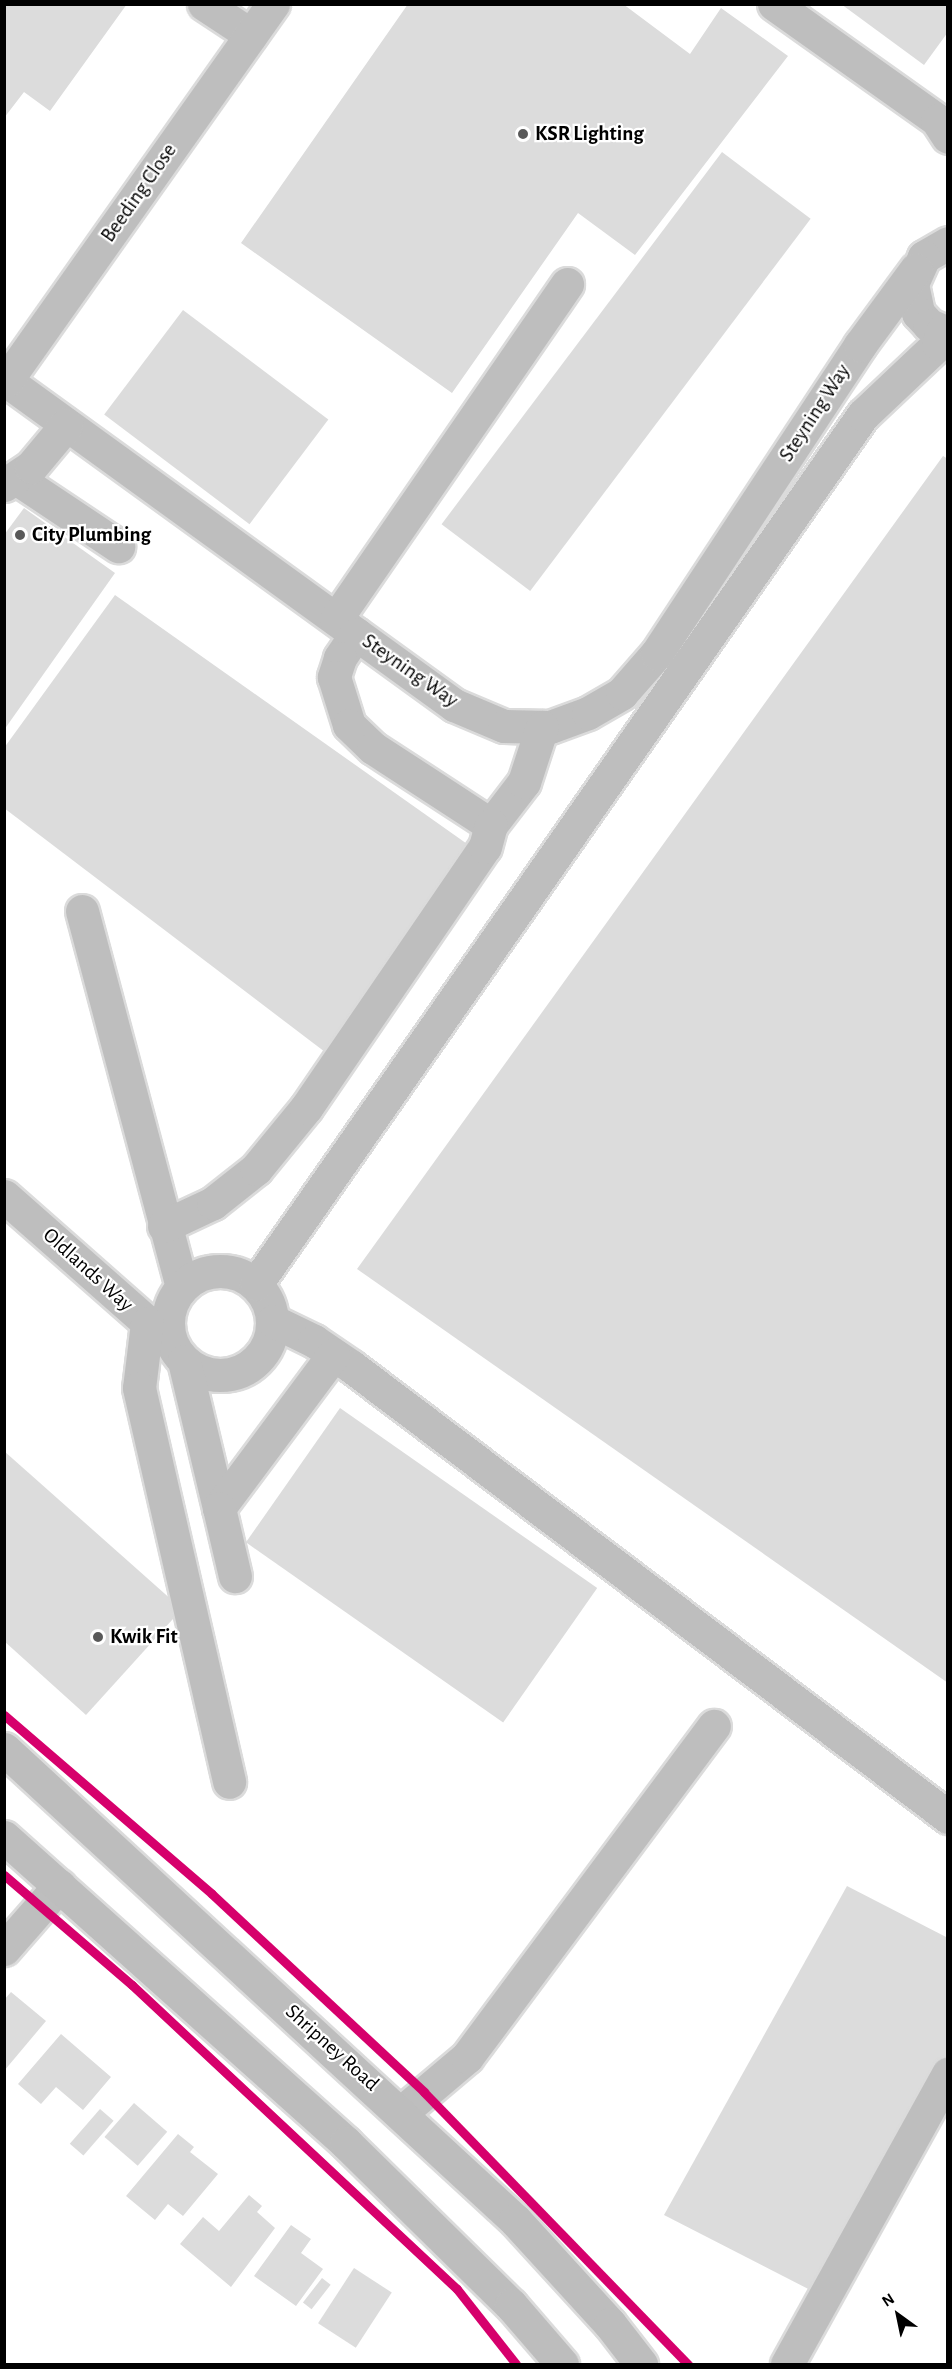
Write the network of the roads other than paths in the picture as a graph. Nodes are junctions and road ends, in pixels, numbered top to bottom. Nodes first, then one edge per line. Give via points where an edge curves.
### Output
1 (204, 4) edge
2 (273, 4) edge
3 (774, 4) edge
4 (251, 35) junction
5 (948, 137) edge
6 (948, 243) edge
7 (915, 269) junction
8 (567, 284) dead end
9 (944, 340) edge
10 (5, 380) edge
11 (66, 425) junction
12 (10, 482) edge
13 (118, 546) dead end
14 (346, 627) junction
15 (542, 727) junction
16 (491, 825) junction
17 (82, 911) dead end
18 (4, 1196) edge
19 (164, 1226) junction
20 (256, 1284) junction
21 (182, 1287) junction
22 (273, 1321) junction
23 (147, 1323) junction
24 (178, 1352) junction
25 (333, 1354) junction
26 (219, 1508) junction
27 (235, 1576) dead end
28 (714, 1726) dead end
29 (4, 1749) edge
30 (229, 1782) dead end
31 (948, 1817) edge
32 (4, 1837) edge
33 (59, 1886) junction
34 (4, 1949) edge
35 (948, 2074) edge
36 (402, 2112) junction
37 (562, 2364) edge
38 (641, 2364) edge
39 (787, 2364) edge

1 - 4 lane
2 - 4 lane, Beeding Close
3 - 5 lane via 937,120
4 - 10 lane, Beeding Close
6 - 7 lane, Steyning Way via 934,248
7 - 9 lane via 912,299 918,313
7 - 15 lane, Steyning Way via 860,345 657,653 622,693 588,713
8 - 14 lane
9 - 20 lane via 863,415
10 - 11 lane, Steyning Way
11 - 12 lane via 31,466
11 - 14 lane, Steyning Way
12 - 13 lane
14 - 15 lane, Steyning Way via 454,705 504,726
14 - 16 lane via 334,677 349,725 373,748
15 - 16 lane via 524,782
16 - 19 lane via 485,847 306,1108 256,1169 213,1203
17 - 19 lane
18 - 23 lane, Oldlands Way
19 - 21 lane
20 - 21 lane via 234,1273 210,1271
20 - 22 lane via 265,1295
21 - 24 lane via 168,1314
22 - 24 lane, Oldlands Way via 262,1354 249,1366 216,1375 199,1371
22 - 25 lane
23 - 24 lane, Oldlands Way
23 - 30 lane via 139,1388
24 - 26 lane
25 - 26 lane
25 - 31 lane
26 - 27 lane
28 - 36 lane via 468,2056
29 - 36 main road, Shripney Road
32 - 33 main road
33 - 34 lane
33 - 37 main road via 434,2226
35 - 39 lane
36 - 38 main road, Shripney Road via 515,2220 610,2324

